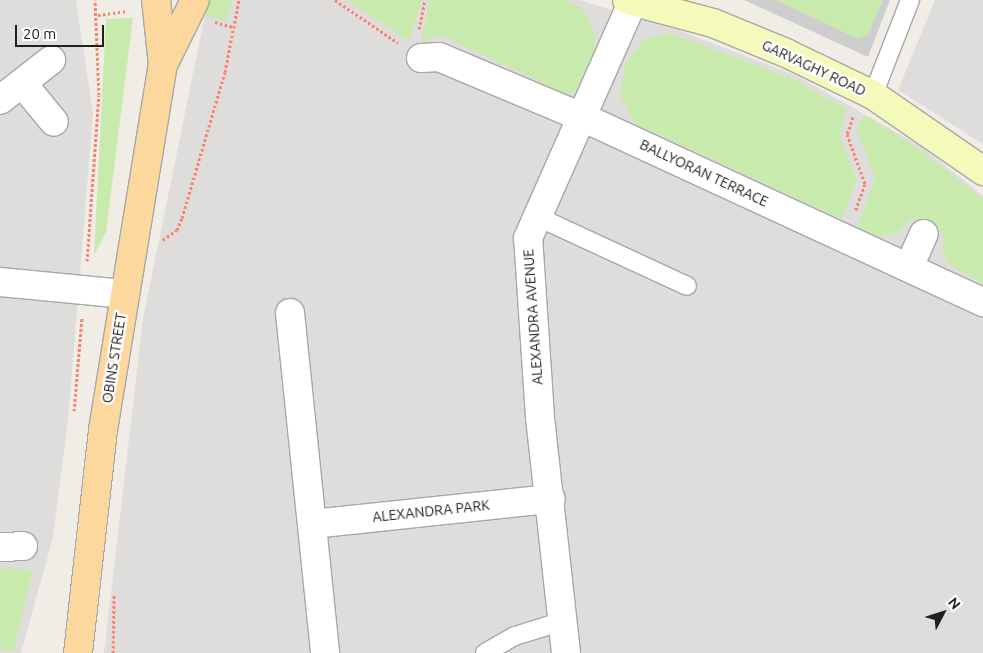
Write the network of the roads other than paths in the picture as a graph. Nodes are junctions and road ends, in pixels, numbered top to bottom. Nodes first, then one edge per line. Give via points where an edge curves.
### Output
1 (156, 0) edge
2 (195, 0) edge
3 (910, 0) edge
4 (630, 1) edge
5 (416, 55) road end
6 (51, 60) dead end
7 (163, 65) junction
8 (22, 83) junction
9 (870, 94) junction
10 (0, 100) edge
11 (582, 117) junction
12 (54, 122) dead end
13 (983, 171) edge
14 (538, 217) junction
15 (924, 234) dead end
16 (909, 267) junction
17 (0, 282) edge
18 (688, 286) dead end
19 (124, 294) junction
20 (983, 302) edge
21 (290, 313) dead end
22 (551, 499) junction
23 (312, 524) junction
24 (563, 621) junction
25 (78, 653) edge
26 (325, 653) edge
27 (485, 653) edge
28 (566, 653) edge

1 - 7 main road, OBINS STREET
2 - 7 main road, OBINS STREET
3 - 9 lane
4 - 9 main road, GARVAGHY ROAD via 713,23
4 - 11 street, ALEXANDRA AVENUE
5 - 11 street, BALLYORAN TERRACE via 439,57
6 - 8 street
7 - 19 main road, OBINS STREET
8 - 10 street
8 - 12 street
9 - 13 main road, GARVAGHY ROAD
11 - 14 street, ALEXANDRA AVENUE
11 - 16 street, BALLYORAN TERRACE
14 - 18 lane
14 - 22 street, ALEXANDRA AVENUE via 528,238 540,417
15 - 16 street
16 - 20 street, BALLYORAN TERRACE
17 - 19 street
19 - 25 main road, OBINS STREET via 103,430
21 - 23 street
22 - 23 street, ALEXANDRA PARK
22 - 24 street, ALEXANDRA AVENUE
23 - 26 street
24 - 27 lane via 515,636
24 - 28 street, ALEXANDRA AVENUE

